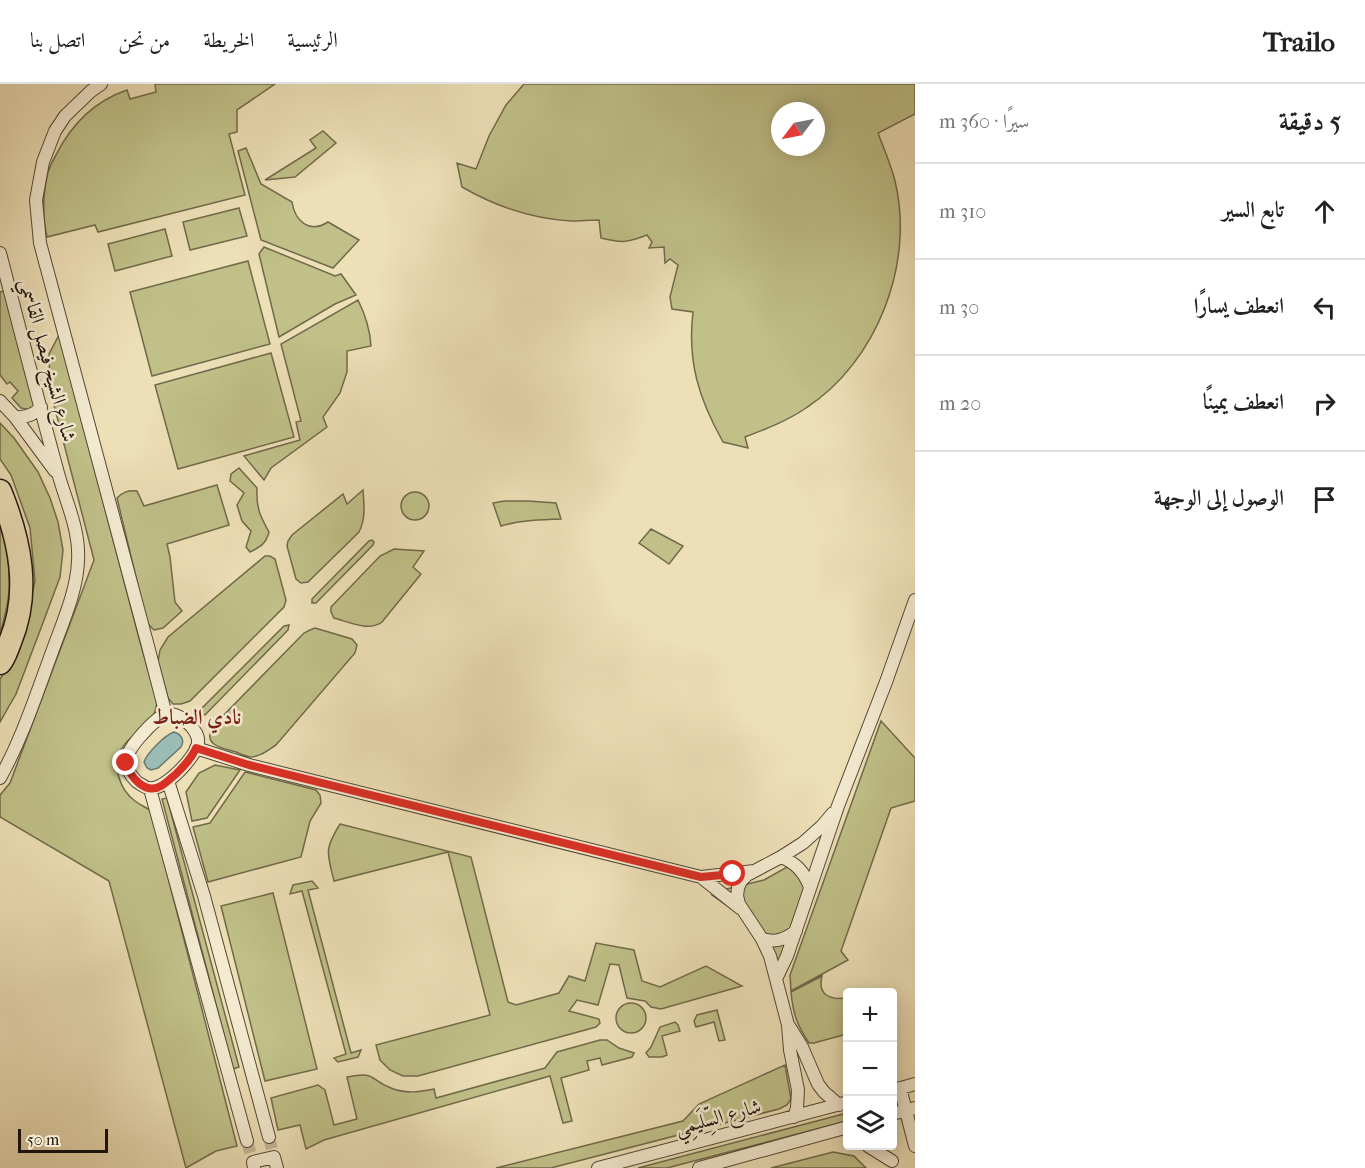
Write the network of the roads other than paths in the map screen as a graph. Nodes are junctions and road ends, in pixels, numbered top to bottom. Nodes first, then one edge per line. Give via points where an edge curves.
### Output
1 (101, 84) edge
2 (0, 253) edge
3 (0, 401) edge
4 (41, 408) junction
5 (15, 417) junction
6 (59, 476) junction
7 (0, 491) edge
8 (915, 600) edge
9 (0, 663) edge
10 (166, 715) junction
11 (196, 748) junction
12 (0, 778) edge
13 (168, 781) junction
14 (150, 789) junction
15 (838, 806) junction
16 (781, 857) junction
17 (754, 871) junction
18 (701, 877) junction
19 (810, 887) junction
20 (743, 911) junction
21 (796, 931) junction
22 (762, 939) junction
23 (776, 979) junction
24 (788, 1025) junction
25 (805, 1055) junction
26 (792, 1059) junction
27 (915, 1084) edge
28 (897, 1089) edge
29 (897, 1090) edge
30 (843, 1104) edge
31 (910, 1109) edge
32 (794, 1117) junction
33 (843, 1130) edge
34 (269, 1137) tunnel mouth
35 (247, 1141) tunnel mouth
36 (915, 1146) edge
37 (873, 1150) edge
38 (889, 1150) edge
39 (276, 1162) edge
40 (254, 1165) edge
41 (893, 1165) edge
42 (598, 1168) edge
43 (699, 1168) edge

1 - 10 street via 65,116 43,162 36,200 40,243
2 - 4 street, شارع الشيخ فيصل القاسمي
3 - 5 street, شارع الشيخ فيصل القاسمي
4 - 5 street
4 - 6 street, شارع الشيخ فيصل القاسمي
5 - 6 street, شارع الشيخ فيصل القاسمي
6 - 12 street, شارع الشيخ فيصل القاسمي via 78,542 77,575 20,739
7 - 9 highway via 18,543 22,576 16,629
8 - 15 street
10 - 11 street via 178,715 185,720 198,737
10 - 14 street via 131,747 126,763 134,778
11 - 13 street
11 - 18 street via 249,765
13 - 14 street
13 - 34 street via 204,896
14 - 35 street
15 - 16 street via 813,835
15 - 19 street
16 - 17 street
16 - 19 street via 802,872
17 - 18 street
17 - 20 street via 738,888
18 - 20 street
19 - 21 street
20 - 22 street
21 - 22 street via 776,941
21 - 23 street
22 - 23 street
23 - 24 street
24 - 25 street
24 - 26 street
25 - 26 street
25 - 30 street via 824,1092
26 - 32 street via 798,1090
27 - 28 street
29 - 31 street
30 - 32 street, شارع السِّلَيمِي
31 - 36 street
32 - 42 street, شارع السِّلَيمِي
33 - 43 street
37 - 41 street
38 - 41 street
39 - 40 street

